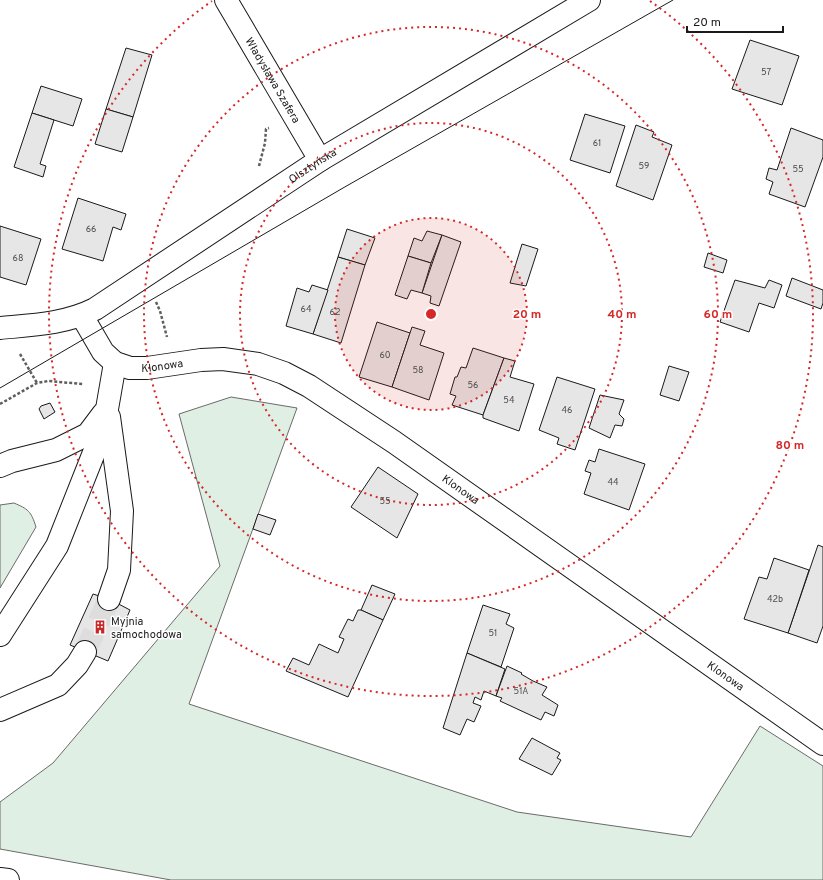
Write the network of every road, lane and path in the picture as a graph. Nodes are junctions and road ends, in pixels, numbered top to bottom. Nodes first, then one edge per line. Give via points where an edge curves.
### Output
1 (226, 0) edge
2 (589, 0) edge
3 (320, 160) junction
4 (82, 316) junction
5 (0, 328) edge
6 (114, 363) junction
7 (107, 409) junction
8 (0, 466) edge
9 (109, 599) tunnel mouth
10 (0, 635) edge
11 (85, 652) tunnel mouth
12 (0, 710) edge
13 (823, 744) edge
14 (0, 878) edge
15 (8, 880) edge

1 - 3 street, Władysława Szafera
2 - 3 street, Olsztyńska
3 - 4 street, Olsztyńska
4 - 5 street, Olsztyńska via 35,325
4 - 6 street via 100,348
6 - 7 street
6 - 13 street, Klonowa via 130,368 147,368 223,359 258,364 284,373 309,386 394,442
7 - 8 street via 88,434 56,450
7 - 9 street via 122,511 119,570
7 - 10 street via 98,445 57,546
11 - 12 street via 77,665 58,685
14 - 15 street

